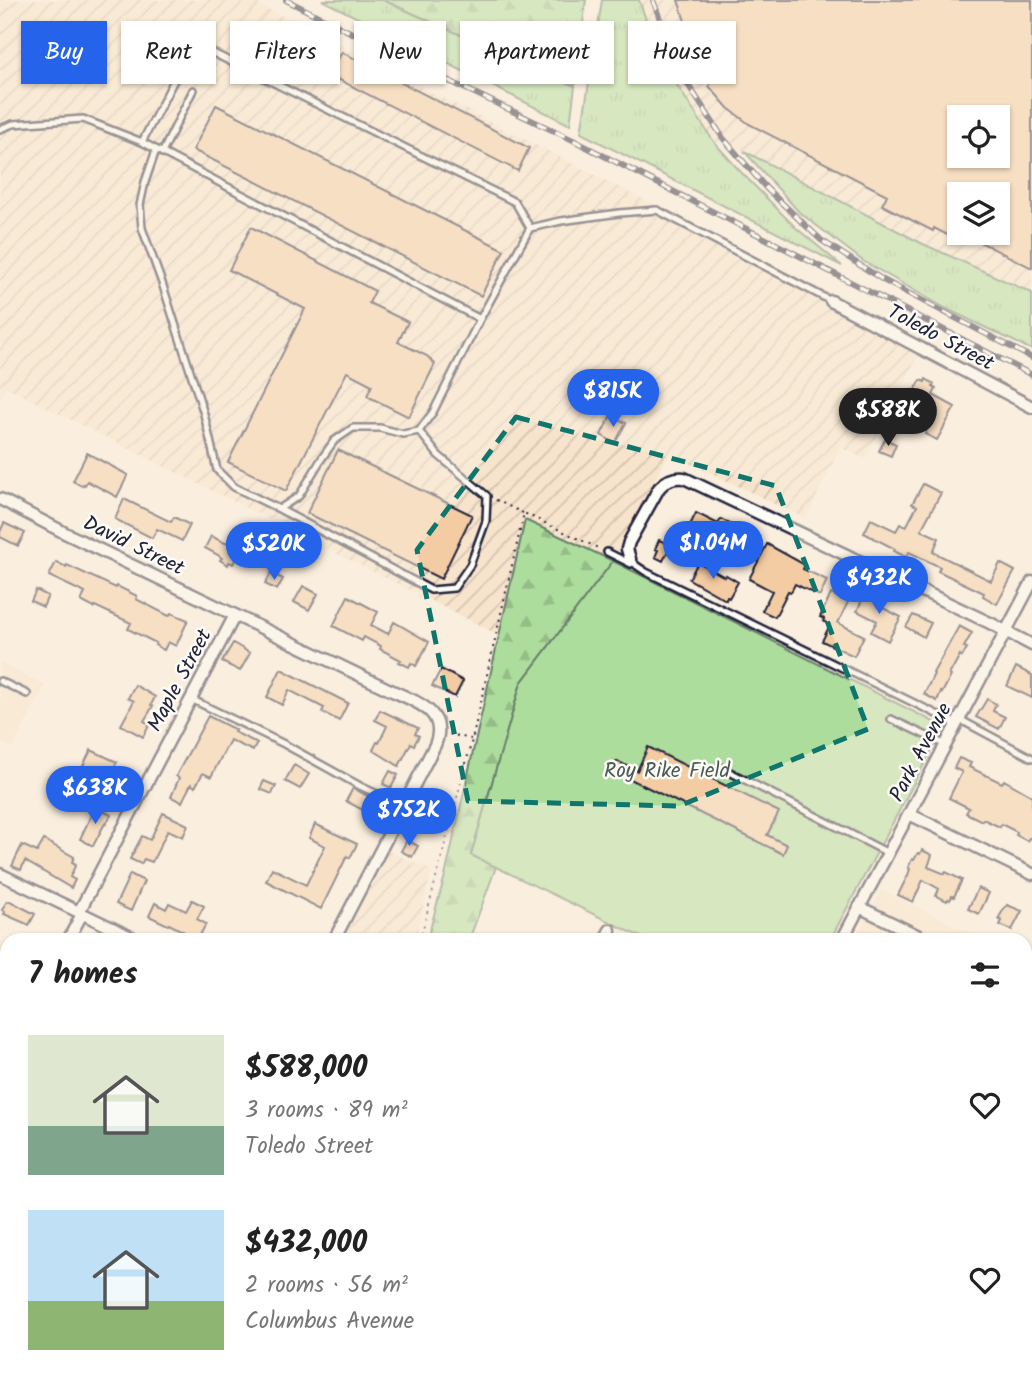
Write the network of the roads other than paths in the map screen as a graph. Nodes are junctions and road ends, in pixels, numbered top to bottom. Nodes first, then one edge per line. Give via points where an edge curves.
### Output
1 (193, 90) dead end
2 (0, 129) edge
3 (142, 142) junction
4 (159, 152) junction
5 (530, 228) junction
6 (831, 301) joint
7 (480, 319) junction
8 (1032, 407) edge
9 (419, 431) junction
10 (0, 499) edge
11 (279, 509) junction
12 (607, 552) road end
13 (633, 563) junction
14 (1032, 582) edge
15 (235, 615) junction
16 (1005, 632) junction
17 (1032, 645) edge
18 (0, 681) edge
19 (27, 694) dead end
20 (191, 699) junction
21 (891, 719) dead end
22 (958, 722) junction
23 (946, 744) junction
24 (1032, 758) edge
25 (720, 767) dead end
26 (403, 806) junction
27 (909, 814) junction
28 (888, 853) junction
29 (0, 874) edge
30 (1032, 874) edge
31 (859, 907) junction
32 (81, 913) junction
33 (71, 933) edge
34 (122, 933) edge
35 (338, 933) edge
36 (846, 933) edge
37 (913, 933) edge

1 - 4 lane
2 - 3 lane via 12,124 83,120
3 - 4 lane
3 - 5 lane via 187,55 205,49 515,202
4 - 7 lane
4 - 11 lane via 145,182 142,228 204,414 217,470 234,487
5 - 6 lane via 657,211
5 - 7 lane
6 - 8 street, Toledo Street
7 - 9 lane
9 - 11 lane via 403,434 353,428 334,441 299,496
9 - 11 lane via 487,496 486,521 470,565 454,588 431,590
10 - 15 street, David Street
12 - 13 lane
13 - 16 street via 629,541 659,488 670,479 684,478
13 - 22 lane
14 - 16 street, Park Avenue
15 - 20 street, Maple Street
15 - 26 street, David Street via 428,709 440,732
16 - 17 street
16 - 22 street, Park Avenue
18 - 19 lane
20 - 26 lane
20 - 32 street, Maple Street
21 - 23 lane
22 - 23 street, Park Avenue
22 - 24 lane
23 - 27 street, Park Avenue
25 - 28 lane
26 - 35 street
27 - 28 street, Park Avenue
27 - 30 street
28 - 31 street, Park Avenue
29 - 32 street
31 - 36 street, Park Avenue
31 - 37 street
32 - 33 street, Maple Street
32 - 34 street

